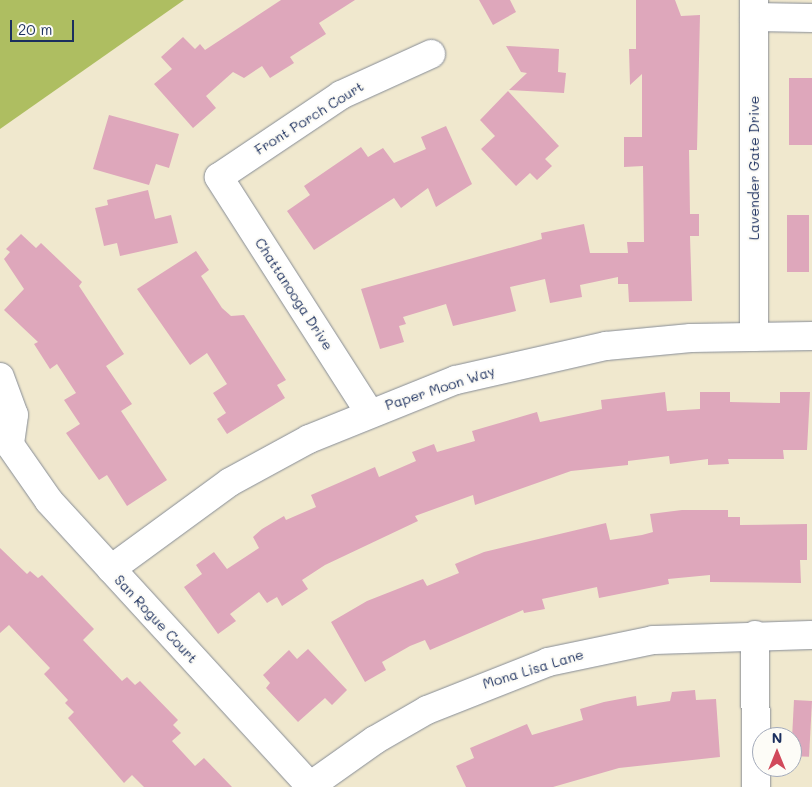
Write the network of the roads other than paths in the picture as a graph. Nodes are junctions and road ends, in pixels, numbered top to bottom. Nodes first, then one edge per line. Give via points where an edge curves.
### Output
1 (754, 9) edge
2 (812, 18) edge
3 (431, 54) dead end
4 (219, 177) joint
5 (812, 336) edge
6 (754, 337) junction
7 (0, 377) edge
8 (369, 412) junction
9 (5, 444) edge
10 (111, 569) junction
11 (755, 635) junction
12 (812, 635) edge
13 (310, 786) joint
14 (756, 787) edge

1 - 2 street
1 - 6 street, Lavender Gate Drive
3 - 4 street, Front Porch Court via 341,94
4 - 8 street, Chattanooga Drive
5 - 6 street, Paper Moon Way
6 - 8 street, Paper Moon Way via 606,346 522,362
7 - 9 street, San Rogue Court via 14,415
8 - 10 street, Paper Moon Way via 230,482
9 - 10 street, San Rogue Court via 49,501
10 - 13 street, San Rogue Court
11 - 12 street, Mona Lisa Lane
11 - 13 street, Mona Lisa Lane via 653,640 548,662 427,710 375,740
11 - 14 street

